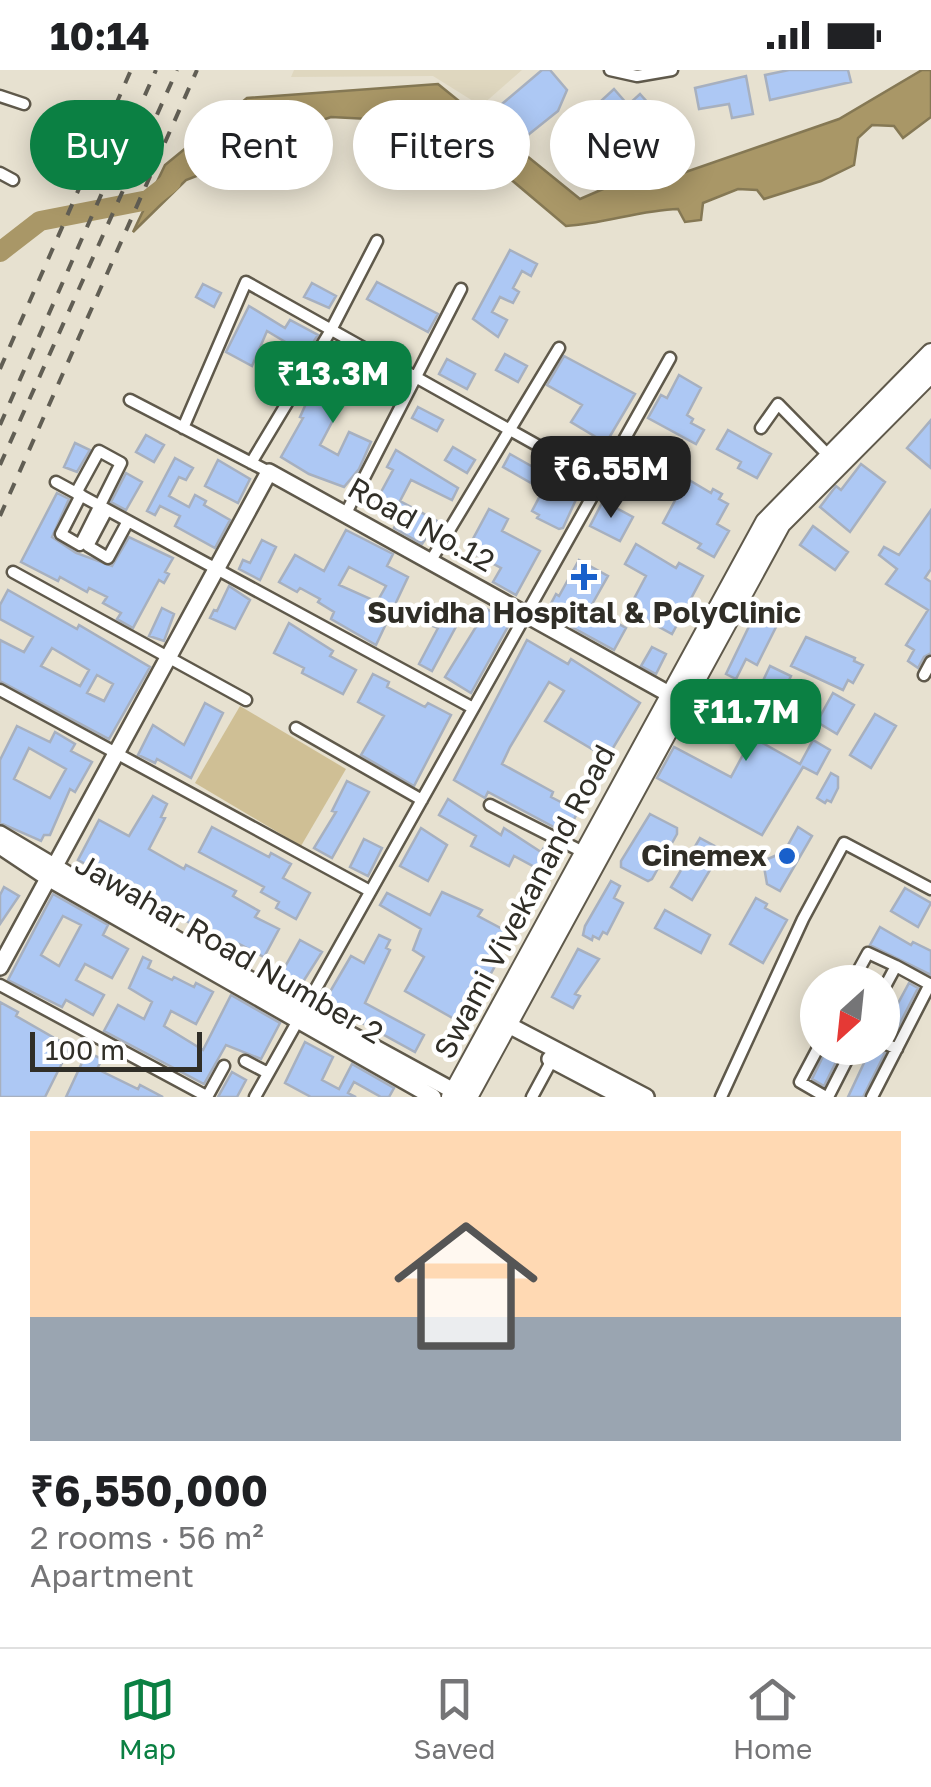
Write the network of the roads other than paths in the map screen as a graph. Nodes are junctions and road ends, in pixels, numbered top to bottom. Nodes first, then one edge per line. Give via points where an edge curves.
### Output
1 (610, 70) edge
2 (672, 70) edge
3 (3, 97) edge
4 (24, 104) dead end
5 (0, 113) edge
6 (0, 173) edge
7 (13, 180) dead end
8 (377, 241) dead end
9 (461, 289) dead end
10 (331, 330) junction
11 (559, 348) dead end
12 (931, 353) edge
13 (670, 358) dead end
14 (931, 373) edge
15 (416, 377) junction
16 (130, 400) dead end
17 (183, 428) junction
18 (508, 428) junction
19 (761, 428) dead end
20 (829, 456) junction
21 (251, 463) junction
22 (268, 472) junction
23 (814, 480) junction
24 (601, 481) junction
25 (56, 482) dead end
26 (79, 494) junction
27 (103, 508) junction
28 (345, 515) junction
29 (127, 524) junction
30 (430, 562) junction
31 (216, 569) junction
32 (13, 572) dead end
33 (526, 614) junction
34 (168, 657) junction
35 (931, 662) edge
36 (924, 674) dead end
37 (0, 690) edge
38 (676, 698) junction
39 (246, 700) dead end
40 (474, 708) junction
41 (296, 728) dead end
42 (116, 753) junction
43 (422, 800) junction
44 (490, 805) dead end
45 (0, 834) edge
46 (0, 846) edge
47 (583, 852) junction
48 (51, 872) junction
49 (931, 889) edge
50 (370, 891) junction
51 (181, 948) junction
52 (862, 965) edge
53 (894, 965) edge
54 (0, 967) edge
55 (900, 968) edge
56 (930, 984) edge
57 (0, 985) edge
58 (302, 1014) junction
59 (498, 1025) junction
60 (900, 1041) edge
61 (552, 1060) junction
62 (245, 1061) dead end
63 (809, 1065) edge
64 (844, 1065) edge
65 (888, 1065) edge
66 (224, 1066) dead end
67 (268, 1074) junction
68 (459, 1096) edge
69 (207, 1097) edge
70 (255, 1097) edge
71 (433, 1097) edge
72 (532, 1097) edge
73 (622, 1097) edge
74 (646, 1097) edge
75 (721, 1097) edge
76 (827, 1097) edge
77 (872, 1097) edge

1 - 2 street via 637,76
3 - 4 street
3 - 5 street
6 - 7 street
8 - 10 street
9 - 15 street
10 - 15 street
10 - 17 street via 246,282
10 - 21 street
11 - 18 street
12 - 20 main road, Swami Vivekanand Road
13 - 24 street
14 - 23 main road, Swami Vivekanand Road
15 - 18 street
15 - 28 street
16 - 17 street, Road No.12
17 - 21 street, Road No.12
18 - 24 street
18 - 30 street
19 - 20 street via 778,404
20 - 23 main road, Swami Vivekanand Road
21 - 22 street, Road No.12
22 - 28 street, Road No.12
22 - 31 street
23 - 38 main road, Swami Vivekanand Road
24 - 33 street
25 - 26 street
26 - 27 street
26 - 27 street via 62,536 80,544
26 - 27 street via 100,452 121,465
27 - 29 street
27 - 29 street via 90,549 108,558
28 - 30 street, Road No.12
29 - 31 street
30 - 33 street, Road No.12
31 - 34 street
31 - 40 street
32 - 34 street
33 - 38 street, Road No.12
33 - 40 street
34 - 39 street
34 - 42 street
35 - 36 street
37 - 42 street
38 - 47 main road, Swami Vivekanand Road
38 - 59 main road, Swami Vivekanand Road
40 - 43 street
41 - 43 street
42 - 48 street
42 - 50 street
43 - 50 street
44 - 47 street
45 - 48 street, Jawahar Road Number 2
46 - 48 street, Jawahar Road Number 2
47 - 59 main road, Swami Vivekanand Road
48 - 51 street, Jawahar Road Number 2
48 - 51 street, Jawahar Road Number 2 via 126,910
48 - 54 street
49 - 75 street via 844,842
50 - 58 street
51 - 58 street, Jawahar Road Number 2
52 - 53 street via 869,953
55 - 56 street
56 - 60 street
57 - 69 street
58 - 67 street
58 - 68 street, Jawahar Road Number 2
58 - 71 street, Jawahar Road Number 2
59 - 61 street
59 - 68 main road, Swami Vivekanand Road
59 - 74 street
61 - 72 street
61 - 73 street
62 - 67 street
63 - 76 street via 800,1082
64 - 76 street
65 - 77 street
66 - 69 street
67 - 70 street

